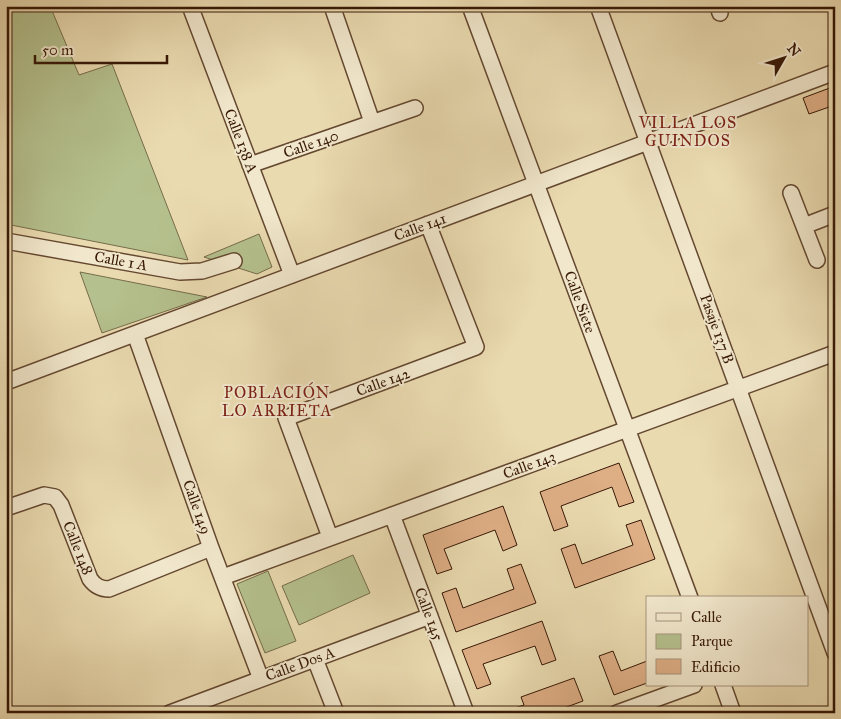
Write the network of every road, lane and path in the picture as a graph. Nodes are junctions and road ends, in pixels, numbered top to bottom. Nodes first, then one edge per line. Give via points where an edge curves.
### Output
1 (190, 6) edge
2 (332, 6) edge
3 (470, 6) edge
4 (598, 6) edge
5 (835, 72) edge
6 (415, 108) dead end
7 (372, 122) junction
8 (648, 142) junction
9 (250, 165) junction
10 (536, 184) junction
11 (791, 193) dead end
12 (835, 214) edge
13 (428, 224) junction
14 (804, 226) junction
15 (6, 241) edge
16 (817, 260) dead end
17 (234, 261) dead end
18 (292, 275) junction
19 (135, 334) junction
20 (835, 353) edge
21 (6, 382) edge
22 (739, 388) junction
23 (627, 429) junction
24 (6, 508) edge
25 (392, 515) junction
26 (330, 538) junction
27 (211, 548) junction
28 (223, 577) junction
29 (689, 596) edge
30 (430, 616) junction
31 (835, 653) edge
32 (315, 659) junction
33 (261, 679) junction
34 (691, 686) edge
35 (723, 686) edge
36 (170, 713) edge
37 (336, 713) edge
38 (466, 713) edge
39 (617, 713) edge
40 (733, 713) edge

1 - 9 street, Calle 138 A
2 - 7 street
3 - 10 street, Calle Siete
4 - 8 street, Pasaje 137 B
5 - 8 street, Calle 141
6 - 7 street, Calle 140
7 - 9 street, Calle 140
8 - 10 street, Calle 141
8 - 22 street, Pasaje 137 B
9 - 18 street, Calle 138 A
10 - 13 street, Calle 141
10 - 23 street, Calle Siete
11 - 14 street
12 - 14 street
13 - 18 street, Calle 141
13 - 26 street, Calle 142 via 476,347 286,418
14 - 16 street
15 - 17 street, Calle 1 A via 180,272 202,271
18 - 19 street, Calle 141
19 - 21 street, Calle 141
19 - 27 street, Calle 149
20 - 22 street, Calle 143
22 - 23 street, Calle 143
22 - 31 street, Pasaje 137 B
23 - 25 street, Calle 143
23 - 29 street, Calle Siete
24 - 27 street, Calle 148 via 44,495 54,497 61,505 90,579 103,589
25 - 26 street, Calle 143
25 - 30 street, Calle 145
26 - 28 street, Calle 143
27 - 28 street, Calle 149
28 - 33 street, Calle 149
30 - 32 street, Calle Dos A
30 - 38 street, Calle 145
32 - 33 street, Calle Dos A
32 - 37 street
33 - 36 street, Calle Dos A
34 - 39 street
35 - 40 street

